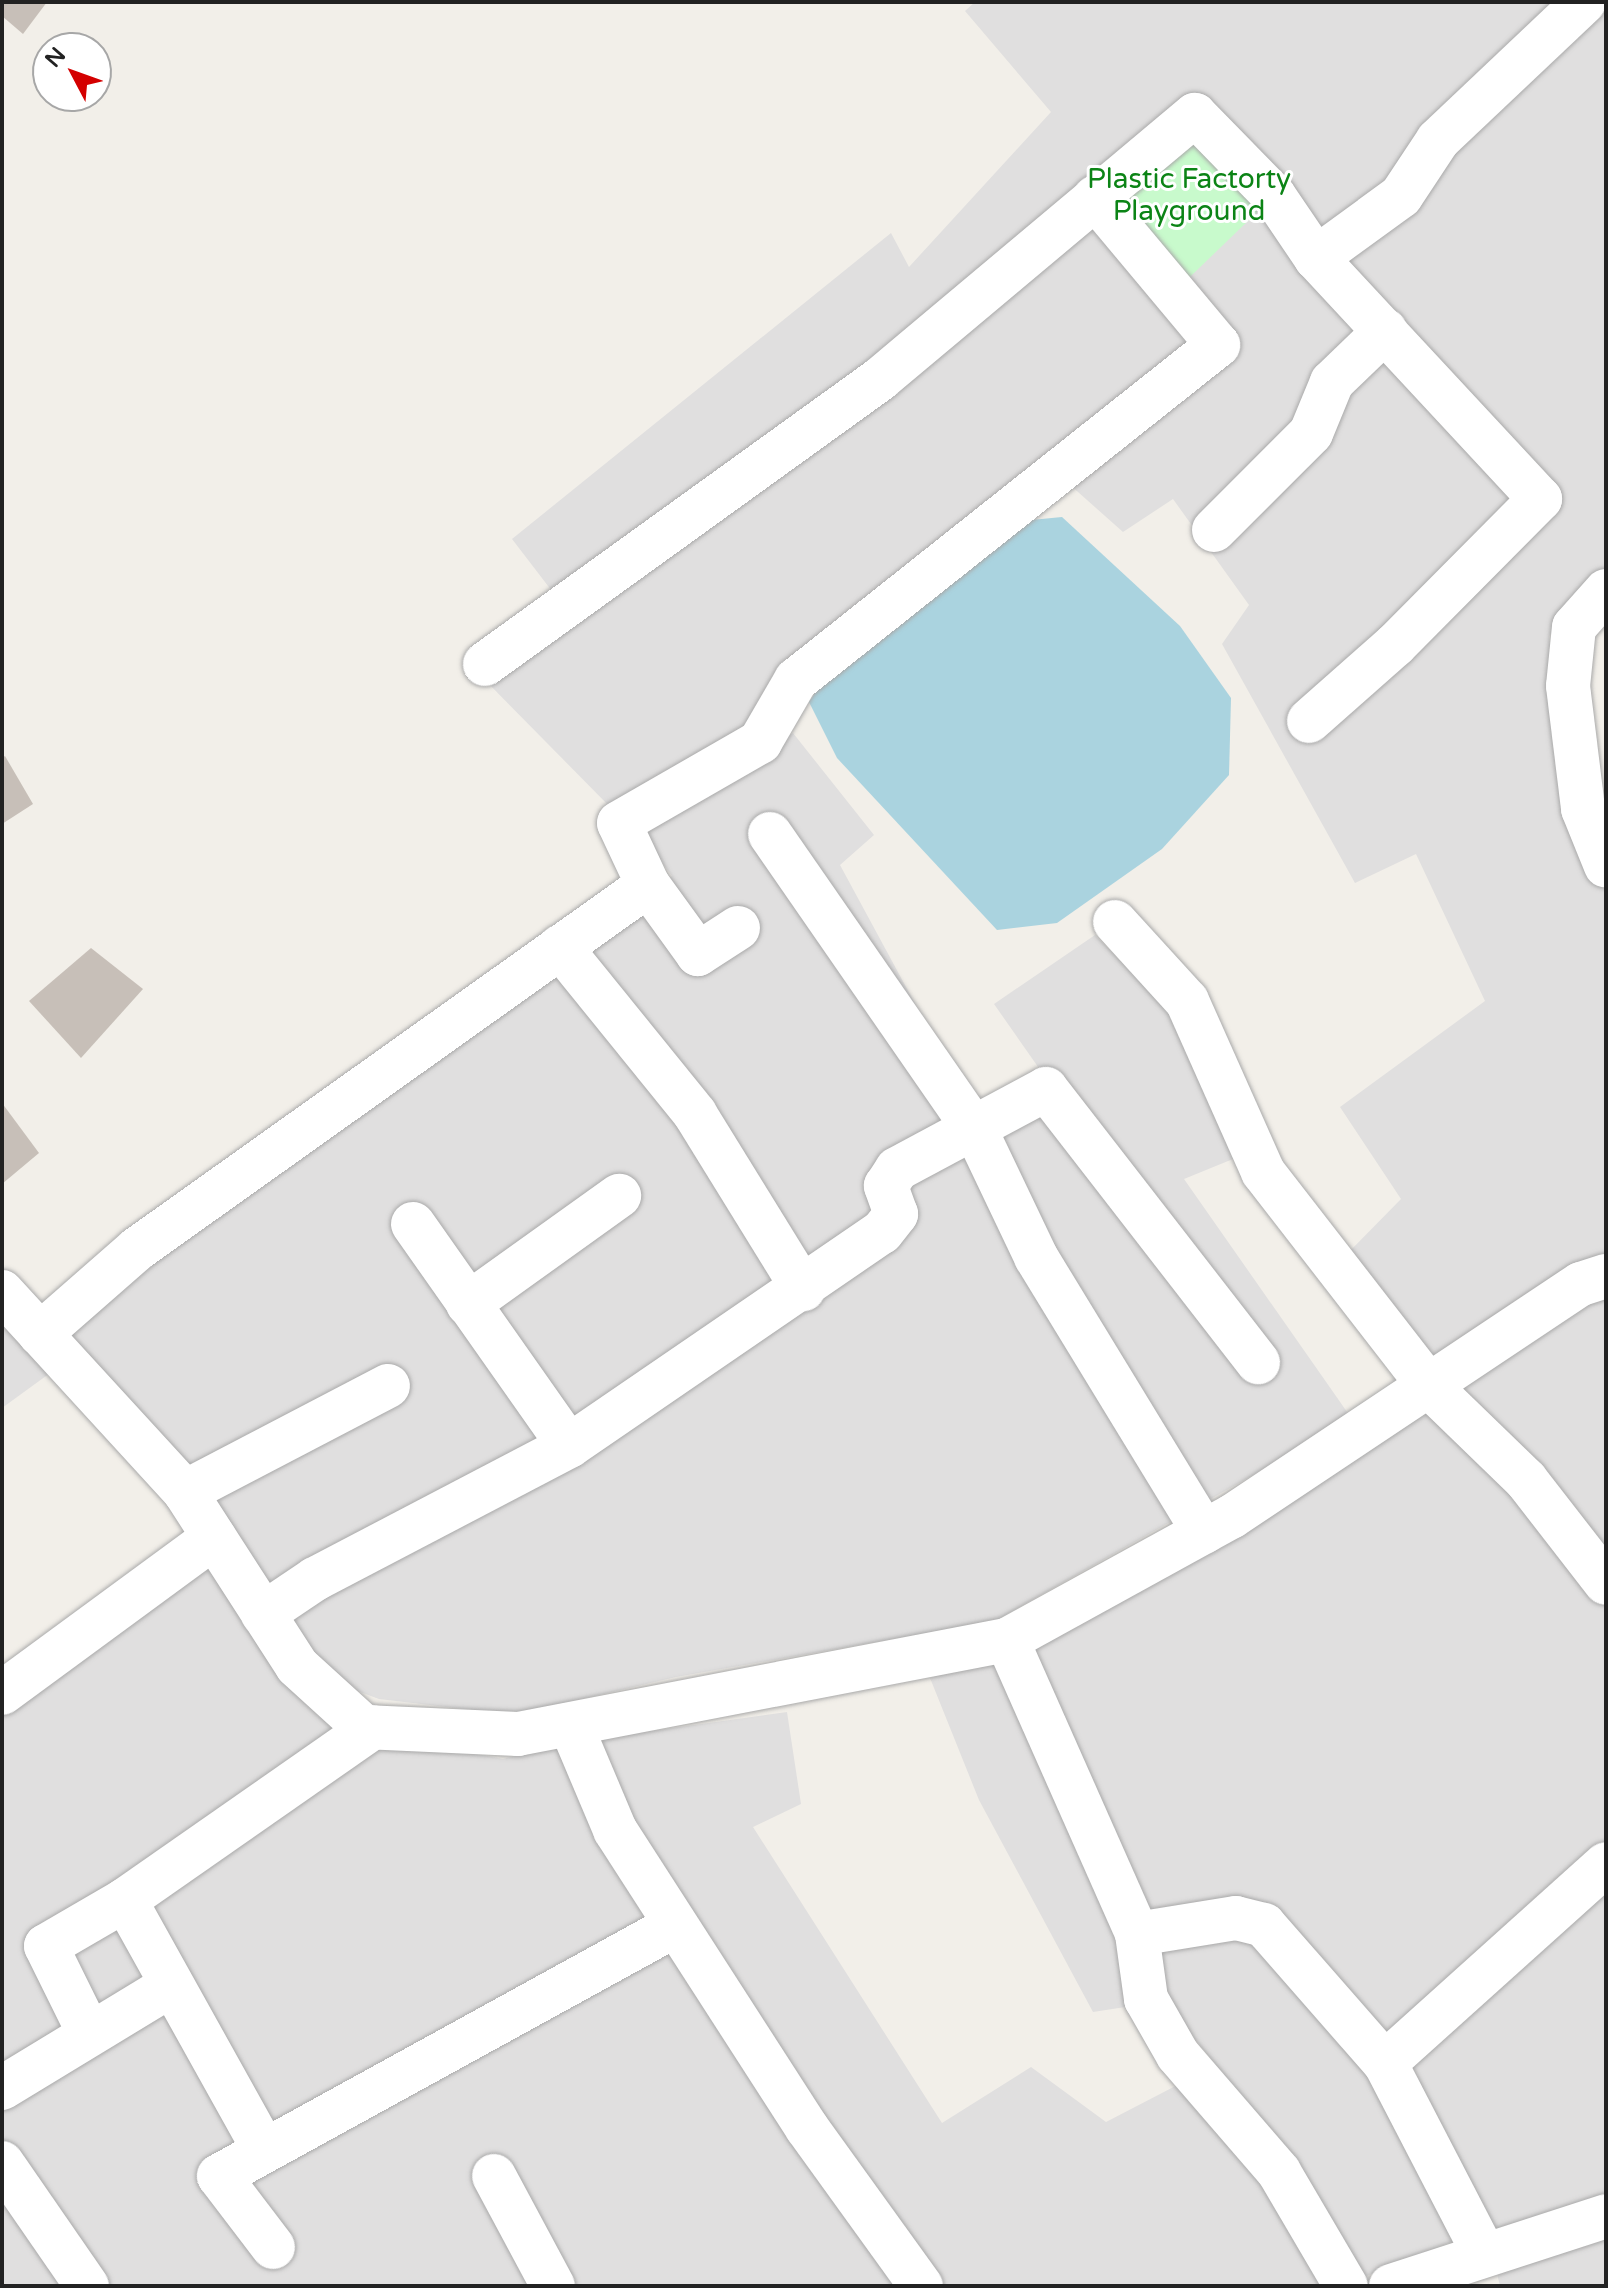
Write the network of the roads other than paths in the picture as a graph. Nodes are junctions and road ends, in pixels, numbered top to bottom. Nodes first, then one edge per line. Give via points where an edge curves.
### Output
1 (1584, 2) edge
2 (1095, 198) junction
3 (1316, 258) junction
4 (1385, 331) junction
5 (1214, 530) dead end
6 (1606, 591) edge
7 (485, 664) dead end
8 (1309, 721) dead end
9 (770, 834) dead end
10 (1606, 866) edge
11 (648, 885) junction
12 (1115, 922) dead end
13 (738, 928) dead end
14 (560, 947) junction
15 (976, 1131) junction
16 (619, 1196) dead end
17 (413, 1224) dead end
18 (1606, 1276) edge
19 (803, 1289) junction
20 (2, 1292) edge
21 (468, 1304) junction
22 (40, 1334) junction
23 (1258, 1362) dead end
24 (388, 1386) dead end
25 (1429, 1386) junction
26 (569, 1446) junction
27 (185, 1492) junction
28 (1204, 1532) junction
29 (214, 1537) junction
30 (1606, 1583) edge
31 (263, 1614) junction
32 (1007, 1640) junction
33 (2, 1693) edge
34 (373, 1727) junction
35 (572, 1728) junction
36 (1606, 1864) edge
37 (125, 1900) junction
38 (676, 1925) junction
39 (1137, 1934) junction
40 (168, 1987) junction
41 (89, 2033) junction
42 (1385, 2063) junction
43 (2, 2088) edge
44 (264, 2150) junction
45 (2, 2163) edge
46 (494, 2176) dead end
47 (1606, 2216) edge
48 (273, 2247) dead end
49 (1484, 2254) junction
50 (87, 2286) edge
51 (553, 2286) edge
52 (921, 2286) edge
53 (1346, 2286) edge
54 (1391, 2286) edge

1 - 3 street via 1438,140 1401,196
2 - 3 street via 1195,115 1274,196
2 - 7 street via 880,379
2 - 11 street via 1218,345 796,680 760,742 619,823
3 - 4 street
4 - 5 street via 1332,382 1311,433
4 - 8 street via 1540,499 1395,645
6 - 10 street via 1574,627 1568,686 1583,809
9 - 15 street
11 - 13 street via 698,954
11 - 14 street
12 - 25 street via 1187,1001 1263,1172
14 - 19 street via 695,1114
14 - 22 street via 137,1249
15 - 19 street via 897,1169 886,1186 896,1214 882,1232
15 - 23 street via 1046,1089
15 - 28 street via 1036,1257
16 - 21 street
17 - 21 street
18 - 25 street via 1581,1284
19 - 26 street
20 - 22 street
21 - 26 street
22 - 27 street
24 - 27 street
25 - 28 street
25 - 30 street via 1526,1480
26 - 31 street via 315,1579
27 - 29 street
28 - 32 street
29 - 31 street
29 - 33 street
31 - 34 street via 297,1666 364,1727
32 - 35 street
32 - 39 street
34 - 35 street via 518,1734
34 - 37 street
35 - 38 street via 598,1799
36 - 42 street
37 - 40 street
37 - 41 street via 46,1946
38 - 44 street
38 - 52 street via 807,2128
39 - 42 street via 1236,1918 1264,1925
39 - 53 street via 1146,1999 1178,2055 1279,2172
40 - 41 street
40 - 44 street
41 - 43 street
42 - 49 street
44 - 48 street via 219,2176
45 - 50 street
46 - 51 street
47 - 49 street
49 - 54 street

